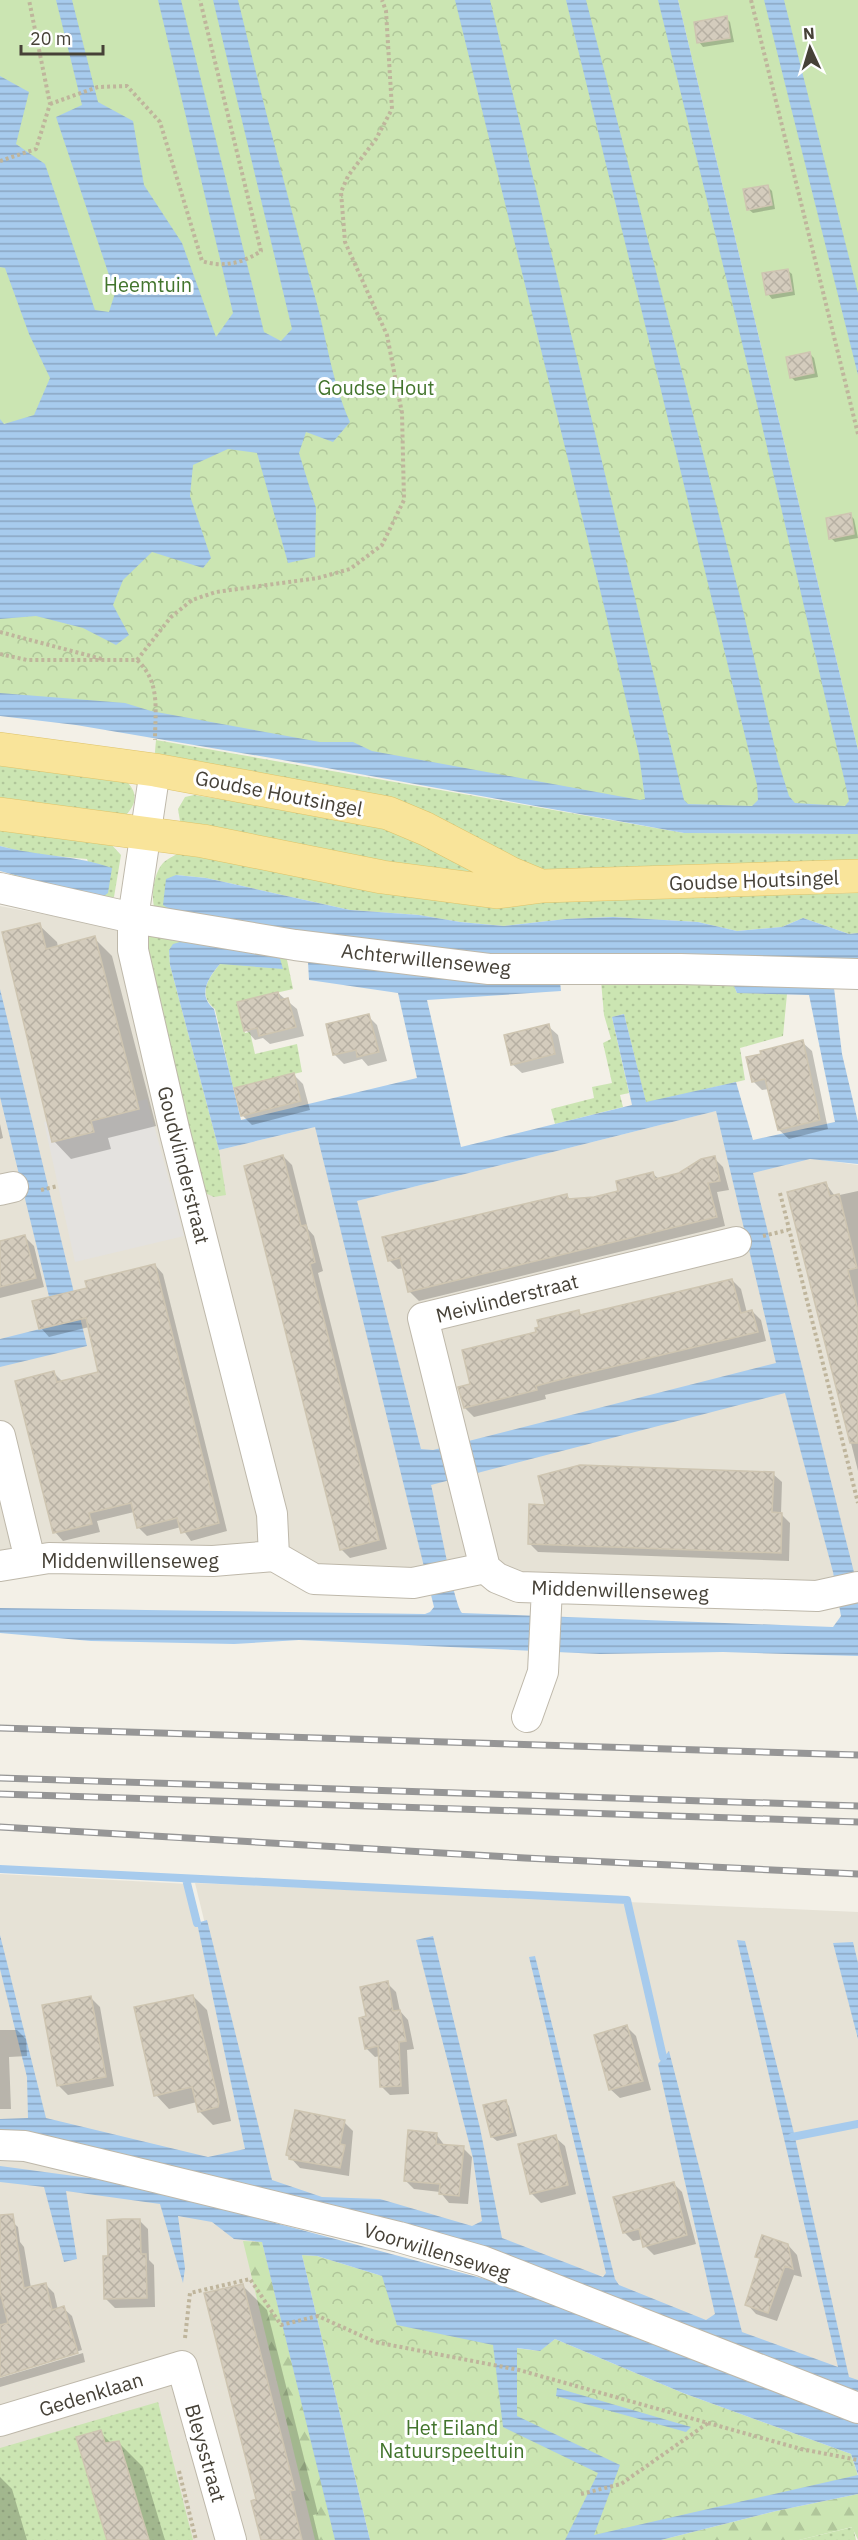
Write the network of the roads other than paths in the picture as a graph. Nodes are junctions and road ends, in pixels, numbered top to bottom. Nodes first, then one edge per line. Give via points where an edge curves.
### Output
1 (0, 749) edge
2 (155, 770) junction
3 (0, 814) edge
4 (145, 831) junction
5 (858, 876) edge
6 (543, 886) junction
7 (0, 888) edge
8 (133, 918) junction
9 (858, 974) edge
10 (736, 1242) dead end
11 (0, 1436) edge
12 (274, 1556) junction
13 (30, 1560) junction
14 (0, 1566) edge
15 (485, 1568) junction
16 (846, 1590) edge
17 (547, 1600) junction
18 (527, 1717) dead end
19 (0, 2145) edge
20 (182, 2366) joint
21 (858, 2408) edge
22 (0, 2421) edge
23 (231, 2540) edge

1 - 2 main road, Goudse Houtsingel
2 - 4 street, Goudvlinderstraat
2 - 6 main road, Goudse Houtsingel via 388,813
3 - 4 main road, Goudse Houtsingel
4 - 6 main road, Goudse Houtsingel via 382,878 497,892
4 - 8 street, Goudvlinderstraat
5 - 6 main road, Goudse Houtsingel
7 - 8 street, Achterwillenseweg
8 - 9 street, Achterwillenseweg via 296,945 489,969
8 - 12 street, Goudvlinderstraat via 133,950 175,1133 272,1514
10 - 15 street, Meivlinderstraat via 423,1318
11 - 13 street
12 - 13 street, Middenwillenseweg via 213,1561
12 - 15 street via 314,1579 413,1583
13 - 14 street, Middenwillenseweg
15 - 17 street, Middenwillenseweg via 497,1578
16 - 17 street, Middenwillenseweg via 817,1596
17 - 18 street via 546,1655
19 - 21 street, Voorwillenseweg via 25,2146 399,2237 482,2261
20 - 22 street, Gedenklaan
20 - 23 street, Bleysstraat

